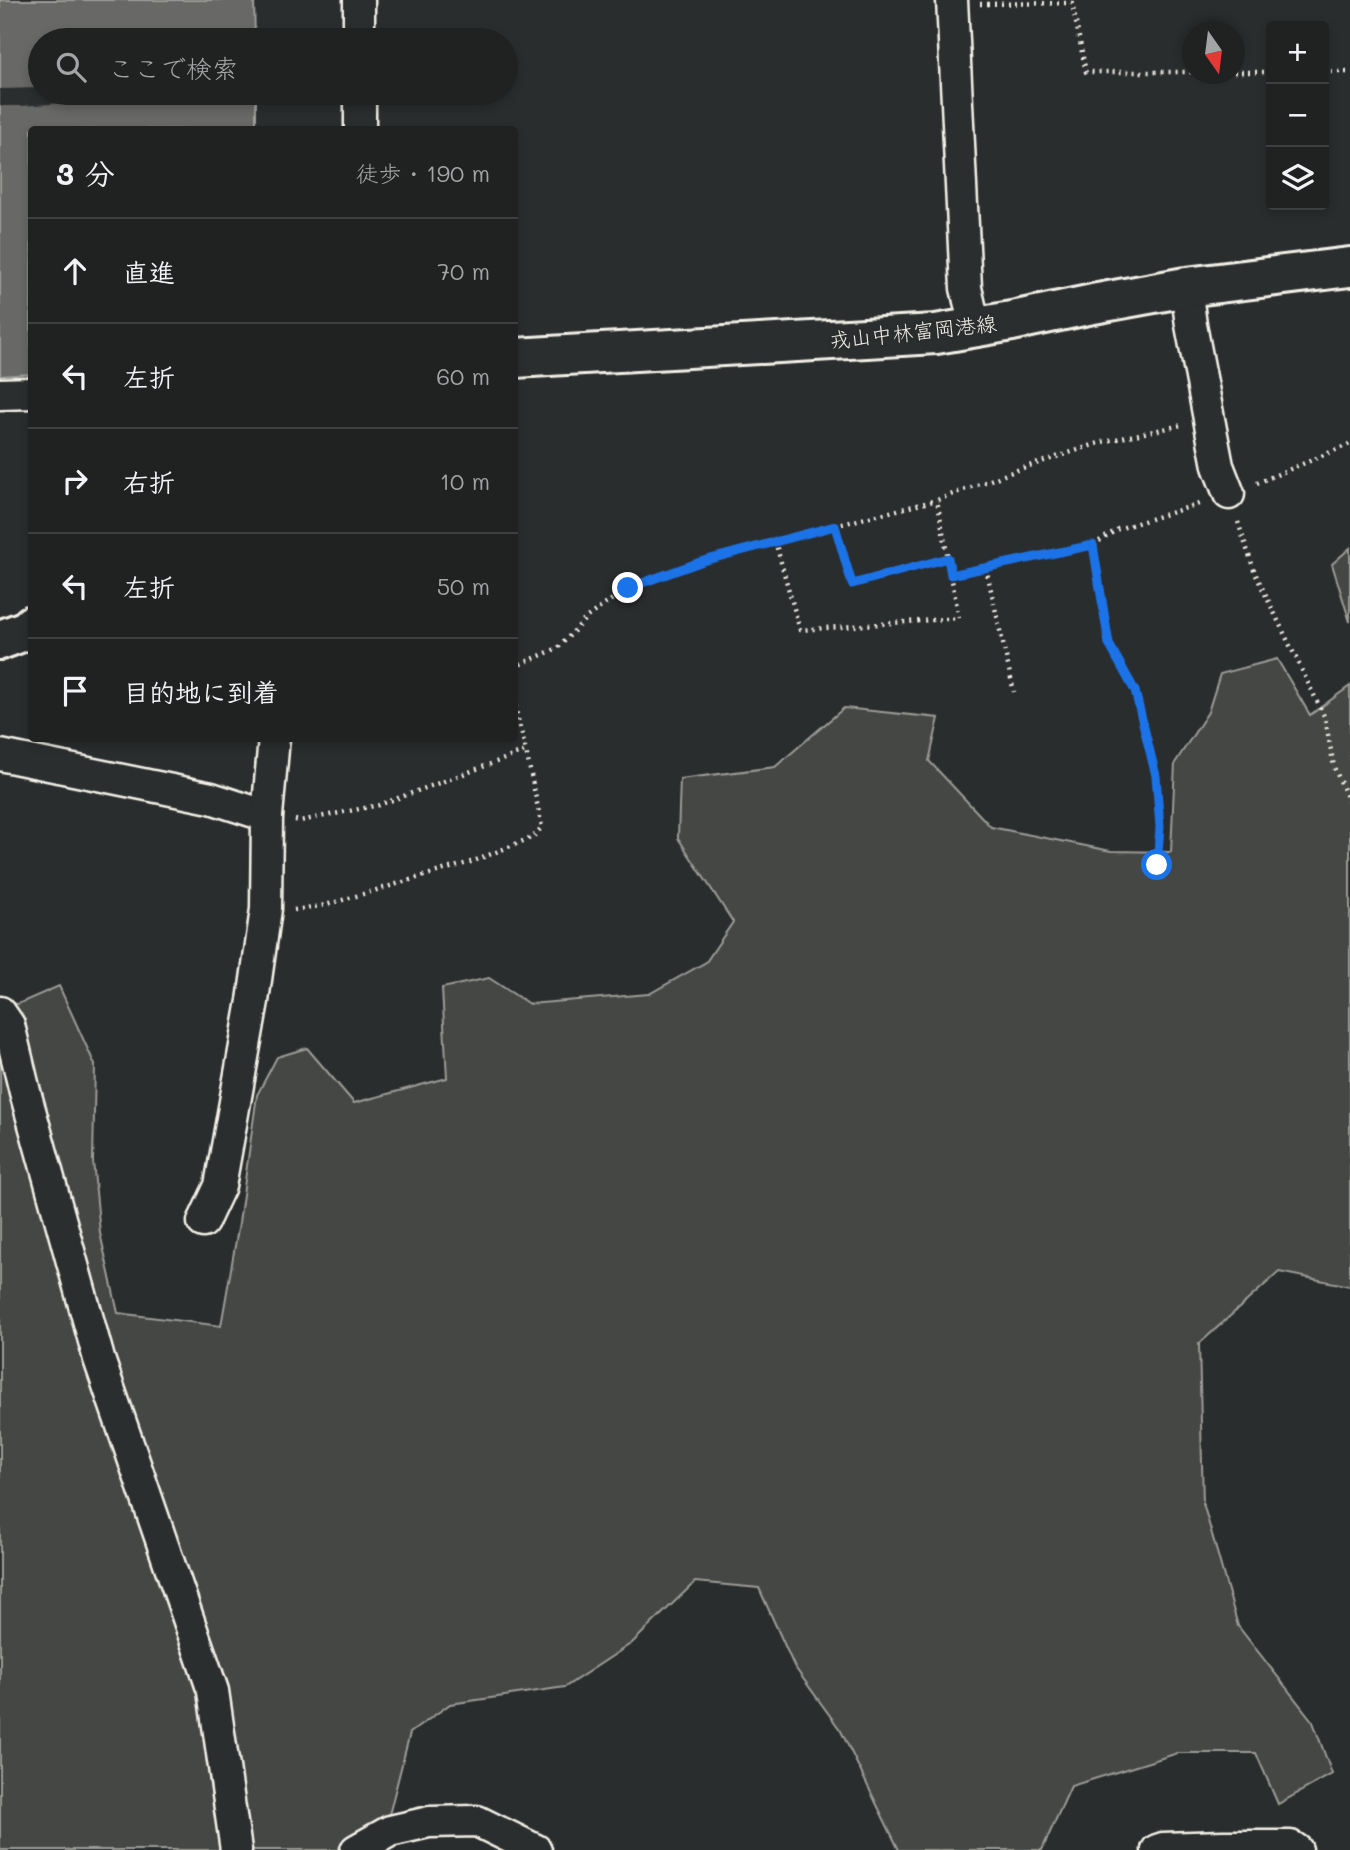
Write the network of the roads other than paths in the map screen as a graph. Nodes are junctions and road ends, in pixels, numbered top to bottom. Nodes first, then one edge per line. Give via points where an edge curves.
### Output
1 (359, 0) edge
2 (952, 2) edge
3 (359, 28) edge
4 (360, 105) edge
5 (360, 126) edge
6 (1350, 267) edge
7 (1186, 287) junction
8 (975, 327) junction
9 (518, 358) edge
10 (28, 393) edge
11 (0, 394) edge
12 (1229, 494) road end
13 (274, 742) edge
14 (0, 755) edge
15 (267, 816) junction
16 (0, 1012) edge
17 (203, 1222) dead end
18 (236, 1850) edge
19 (356, 1850) edge
20 (536, 1850) edge
21 (1157, 1850) edge
22 (1297, 1850) edge

1 - 3 street
2 - 8 street via 965,275
4 - 5 street
6 - 7 main road, 戎山中林富岡港線
7 - 8 main road, 戎山中林富岡港線
7 - 12 street via 1218,466
8 - 9 main road, 戎山中林富岡港線 via 936,334
10 - 11 street
13 - 15 street
14 - 15 street via 211,798
15 - 17 street via 266,909 253,1001 220,1186
16 - 18 street via 9,1025 99,1359 213,1691
19 - 20 street via 390,1831 429,1822 477,1821
21 - 22 street via 1291,1846

